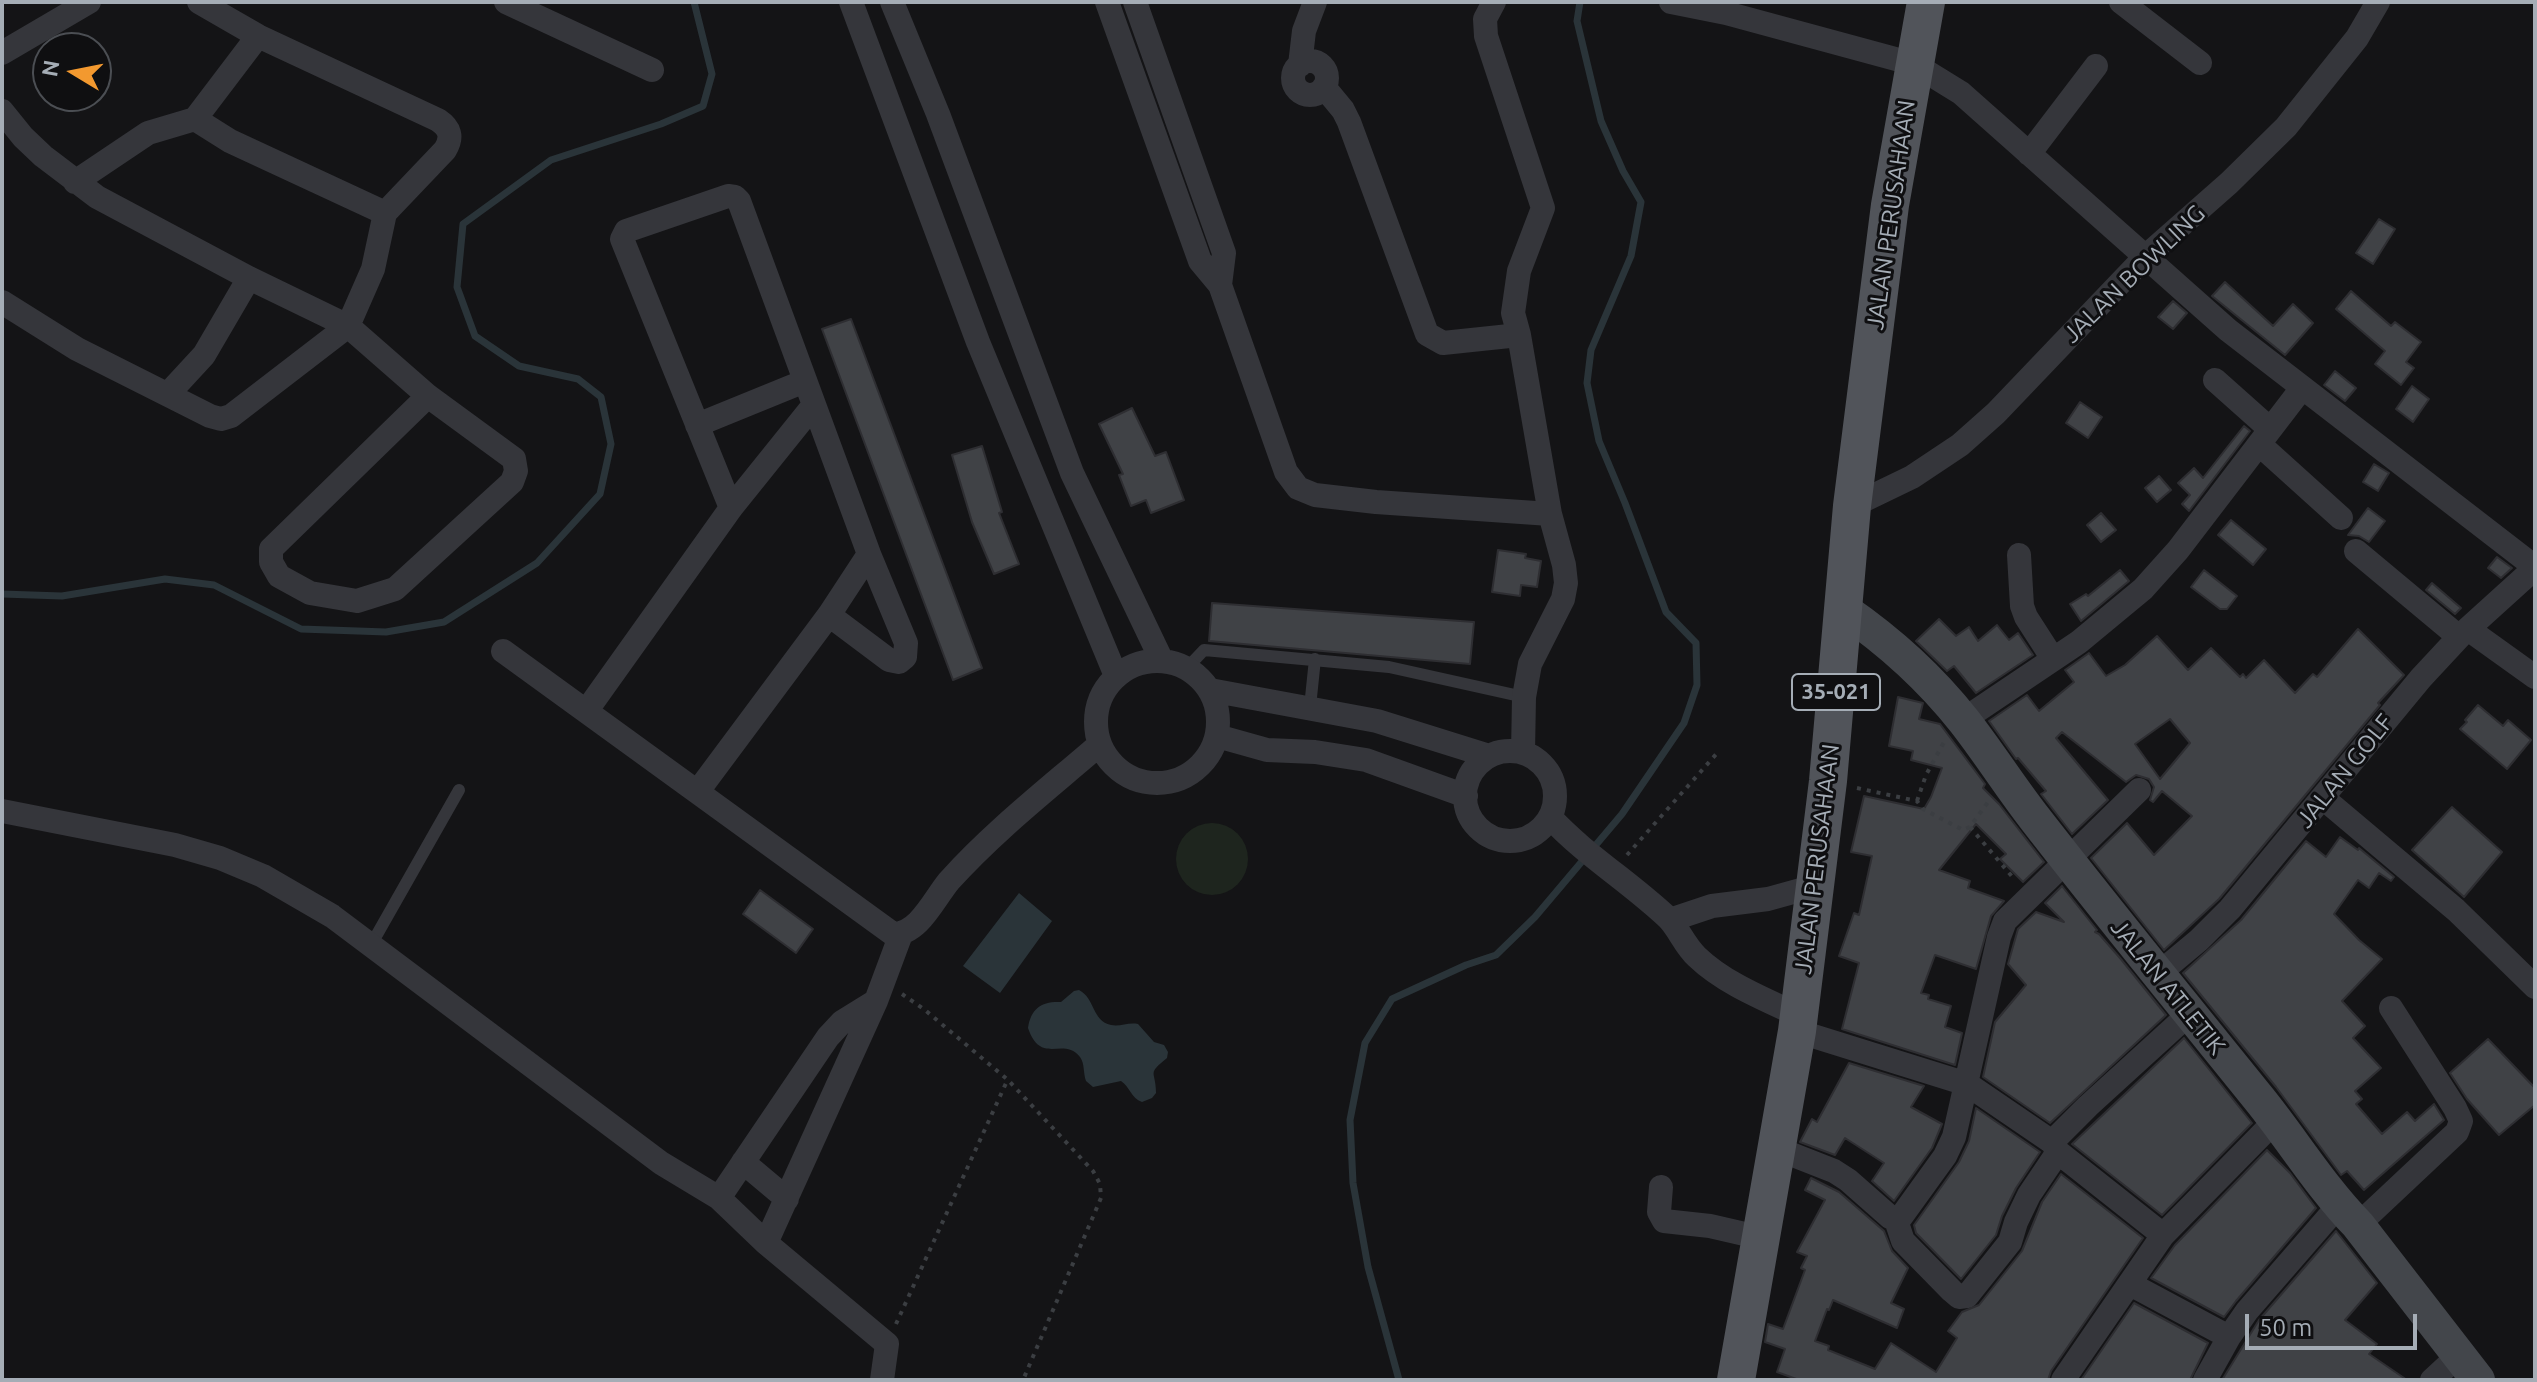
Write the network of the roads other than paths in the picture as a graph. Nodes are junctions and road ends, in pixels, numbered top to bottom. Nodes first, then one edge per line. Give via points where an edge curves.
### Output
1 (89, 2) edge
2 (199, 2) edge
3 (506, 2) edge
4 (892, 2) edge
5 (1107, 2) edge
6 (1135, 2) edge
7 (1315, 2) edge
8 (1494, 2) edge
9 (1671, 2) edge
10 (1926, 2) edge
11 (2121, 2) edge
12 (2378, 2) edge
13 (855, 3) edge
14 (258, 36) junction
15 (2, 53) edge
16 (2200, 63) dead end
17 (1914, 64) junction
18 (2096, 66) dead end
19 (652, 70) dead end
20 (2, 111) edge
21 (195, 119) junction
22 (2029, 154) junction
23 (75, 182) junction
24 (385, 213) junction
25 (2145, 257) junction
26 (249, 278) junction
27 (1220, 285) junction
28 (2, 302) edge
29 (348, 326) junction
30 (1519, 335) junction
31 (2215, 380) dead end
32 (805, 381) junction
33 (2302, 388) junction
34 (168, 394) junction
35 (428, 396) junction
36 (813, 406) junction
37 (697, 425) junction
38 (2265, 436) junction
39 (1852, 506) junction
40 (731, 508) junction
41 (1550, 514) junction
42 (2341, 518) dead end
43 (2356, 551) dead end
44 (869, 554) junction
45 (2019, 555) dead end
46 (2532, 575) edge
47 (1844, 610) junction
48 (829, 615) junction
49 (2464, 633) junction
50 (503, 651) dead end
51 (1315, 659) junction
52 (2053, 659) junction
53 (1162, 661) junction
54 (1187, 668) junction
55 (1116, 676) junction
56 (2535, 677) edge
57 (1210, 690) junction
58 (1524, 697) junction
59 (1310, 707) junction
60 (587, 710) junction
61 (1961, 718) junction
62 (1217, 736) junction
63 (1100, 744) junction
64 (1523, 753) junction
65 (1489, 756) junction
66 (459, 790) dead end
67 (2139, 790) dead end
68 (698, 791) junction
69 (1466, 796) junction
70 (2323, 798) junction
71 (2, 811) edge
72 (1558, 826) junction
73 (2068, 862) junction
74 (1815, 886) junction
75 (1670, 920) junction
76 (901, 934) junction
77 (371, 945) junction
78 (2157, 975) junction
79 (2535, 987) edge
80 (880, 991) junction
81 (2391, 1008) dead end
82 (2189, 1014) junction
83 (1798, 1023) junction
84 (1967, 1084) junction
85 (2276, 1120) junction
86 (2055, 1147) junction
87 (1778, 1149) junction
88 (743, 1162) junction
89 (1661, 1187) dead end
90 (719, 1198) junction
91 (787, 1199) junction
92 (2348, 1215) junction
93 (1896, 1220) junction
94 (2163, 1235) junction
95 (1762, 1238) junction
96 (766, 1243) junction
97 (2130, 1284) junction
98 (2229, 1337) junction
99 (2468, 1368) edge
100 (882, 1380) edge
101 (1736, 1380) edge
102 (2063, 1380) edge
103 (2205, 1380) edge
104 (2432, 1380) edge

1 - 15 street
2 - 14 street
3 - 19 street
4 - 53 street via 1072,473
5 - 27 street via 1200,261
6 - 27 street via 1224,253
7 - 30 street via 1300,65 1311,61 1322,66 1327,76 1324,87 1349,122 1427,334 1443,343
8 - 30 street via 1485,19 1486,36 1543,208 1519,271 1513,313
9 - 17 street
10 - 17 main road, JALAN PERUSAHAAN / 35-021
11 - 16 street
12 - 25 street, JALAN BOWLING via 2357,38 2286,127
13 - 55 street via 978,342
14 - 21 street
14 - 24 street via 432,116 449,130 445,150
17 - 22 street via 1961,93
17 - 39 main road, JALAN PERUSAHAAN / 35-021 via 1890,205
18 - 22 street
20 - 23 street
21 - 23 street via 141,137
21 - 24 street via 230,141
22 - 25 street
23 - 26 street
24 - 29 street via 376,261
25 - 33 street
25 - 39 street, JALAN BOWLING via 1960,445 1912,477
26 - 29 street
26 - 34 street via 204,355
27 - 41 street via 1286,472 1305,492
28 - 34 street via 77,349
29 - 34 street via 227,418 210,416
29 - 35 street
30 - 41 street
31 - 38 street
32 - 36 street
32 - 37 street
32 - 37 street via 738,199 725,196 626,231 622,241
33 - 38 street
33 - 46 street via 2448,498
35 - 35 street via 510,454 516,471 512,482 395,589 357,601 310,593 279,576 271,549
36 - 40 street
36 - 44 street
37 - 40 street
38 - 42 street
38 - 52 street via 2143,589
39 - 47 main road, JALAN PERUSAHAAN / 35-021
40 - 60 street
41 - 58 street via 1564,565 1565,592 1530,664
43 - 49 street
44 - 48 street
44 - 48 street via 906,643 905,657 889,660
45 - 52 street via 2022,606
46 - 49 street, JALAN GOLF
47 - 61 street, JALAN ATLETIK via 1900,653
47 - 74 main road, JALAN PERUSAHAAN / 35-021
48 - 68 street
49 - 56 street
49 - 70 street, JALAN GOLF
50 - 60 street
51 - 54 lane via 1204,650
51 - 58 lane via 1389,667
51 - 59 lane
52 - 61 street
53 - 54 street
53 - 55 street via 1138,664
54 - 57 street
55 - 63 street via 1098,708
57 - 59 street
57 - 62 street
58 - 64 street
59 - 65 street via 1377,721
60 - 68 street
61 - 73 street, JALAN ATLETIK
62 - 63 street via 1198,769 1162,784 1125,775
62 - 69 street via 1267,750 1366,760
63 - 76 street via 993,835 916,924
64 - 65 street
64 - 72 street via 1548,771
65 - 69 street via 1472,773
66 - 77 lane
67 - 73 street
68 - 76 street via 888,933
69 - 72 street via 1470,817 1494,839 1526,839
70 - 78 street, JALAN GOLF via 2230,909
70 - 79 street via 2456,910
71 - 77 street via 220,858 291,892
72 - 75 street
73 - 78 street, JALAN ATLETIK
73 - 84 street via 2005,921
74 - 75 street via 1712,906
74 - 83 main road, JALAN PERUSAHAAN / 35-021
75 - 83 street via 1685,945 1716,973
76 - 80 street
77 - 90 street via 661,1163
78 - 82 street, JALAN ATLETIK
80 - 88 street via 828,1037
80 - 91 street
81 - 92 street via 2461,1121 2457,1132
82 - 85 street, JALAN ATLETIK
82 - 86 street via 2088,1106
83 - 84 street
83 - 87 main road, JALAN PERUSAHAAN / 35-021
84 - 86 street
84 - 93 street via 1951,1145
85 - 92 street, JALAN ATLETIK
85 - 94 street
86 - 93 street via 2010,1242 1967,1296 1952,1291 1903,1241
86 - 94 street
87 - 93 street via 1834,1171
87 - 95 main road, JALAN PERUSAHAAN / 35-021
88 - 90 street
88 - 91 street
89 - 95 street via 1659,1212 1664,1221
90 - 96 street
91 - 96 street
92 - 98 street via 2256,1301
92 - 99 street, JALAN ATLETIK
94 - 97 street
95 - 101 main road, JALAN PERUSAHAAN / 35-021
96 - 100 street via 887,1344
97 - 98 street
97 - 102 street
98 - 103 street
99 - 104 street

